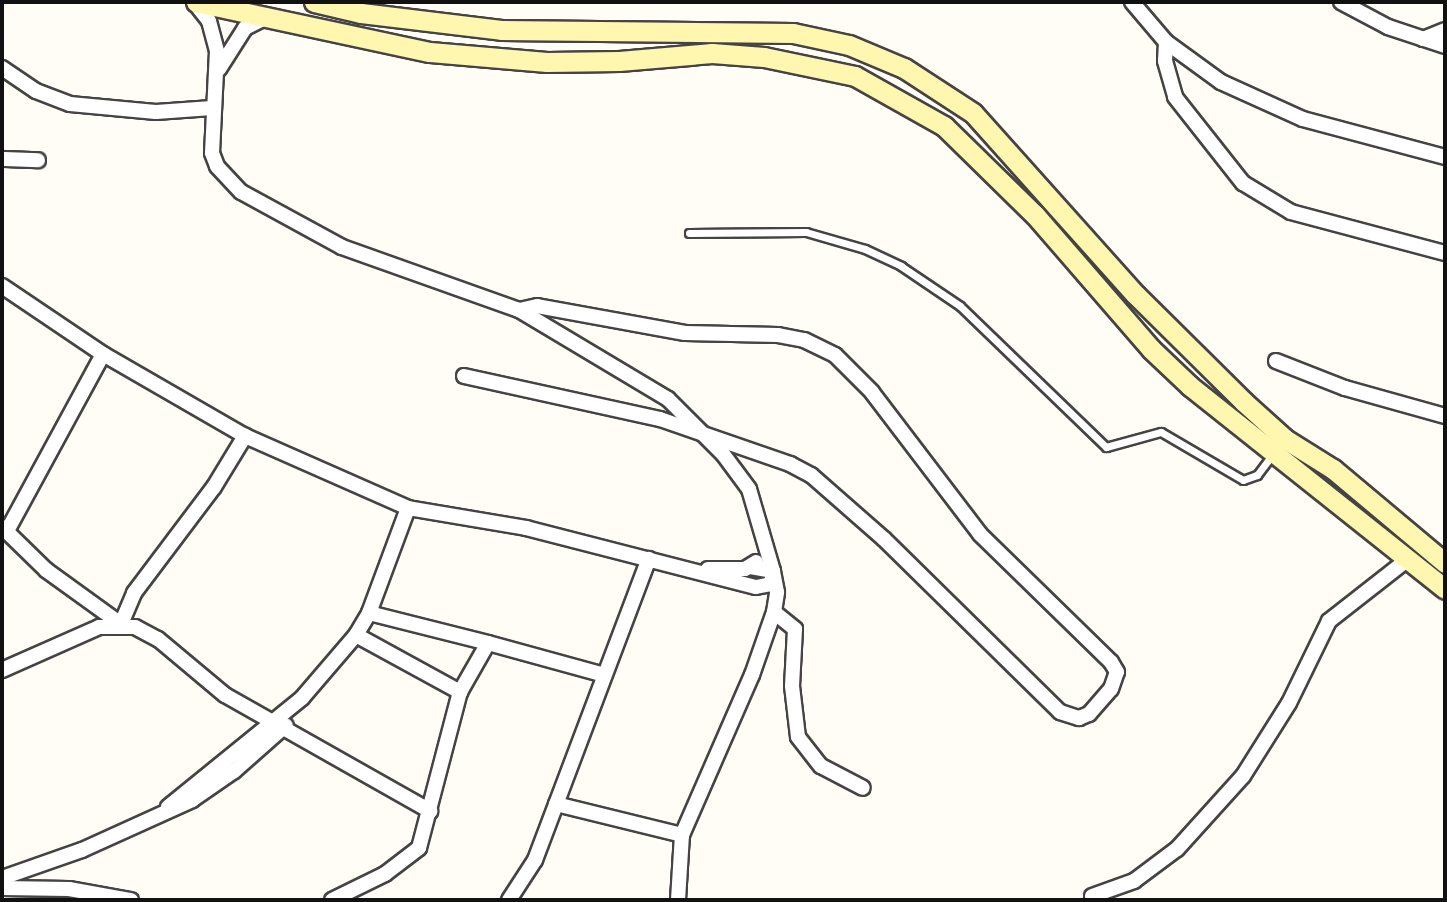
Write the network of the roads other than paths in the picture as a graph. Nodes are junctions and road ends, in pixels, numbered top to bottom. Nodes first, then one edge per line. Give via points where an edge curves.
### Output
1 (195, 2) edge
2 (314, 2) edge
3 (1132, 2) edge
4 (1341, 2) edge
5 (263, 19) junction
6 (624, 29) junction
7 (1445, 30) edge
8 (1423, 39) junction
9 (1166, 42) junction
10 (1445, 46) edge
11 (619, 61) junction
12 (2, 68) edge
13 (219, 70) junction
14 (212, 108) junction
15 (1445, 157) edge
16 (2, 159) edge
17 (38, 160) dead end
18 (689, 233) dead end
19 (1445, 253) edge
20 (2, 286) edge
21 (519, 310) junction
22 (103, 354) junction
23 (1276, 361) dead end
24 (464, 376) dead end
25 (1445, 416) edge
26 (703, 432) junction
27 (245, 436) junction
28 (1273, 454) junction
29 (749, 489) junction
30 (1362, 494) junction
31 (408, 508) junction
32 (1347, 513) junction
33 (4, 529) edge
34 (1408, 558) junction
35 (649, 559) junction
36 (1445, 563) edge
37 (750, 567) junction
38 (691, 569) junction
39 (774, 571) junction
40 (760, 587) junction
41 (1445, 589) edge
42 (774, 612) junction
43 (369, 613) junction
44 (121, 624) junction
45 (356, 635) junction
46 (488, 643) junction
47 (2, 670) edge
48 (604, 675) junction
49 (460, 692) junction
50 (278, 726) junction
51 (863, 788) dead end
52 (556, 804) junction
53 (430, 811) junction
54 (682, 835) junction
55 (2, 878) edge
56 (2, 888) edge
57 (1092, 896) dead end
58 (131, 900) edge
59 (332, 900) edge
60 (509, 900) edge
61 (678, 900) edge

1 - 5 main road
1 - 13 street via 213,30
2 - 6 main road via 361,13 501,30
3 - 9 street
4 - 8 street
5 - 11 main road via 430,52 547,62
5 - 13 street via 245,28
6 - 11 main road
6 - 30 main road via 793,33 849,45 936,84 973,113 1186,347 1285,439
7 - 8 street
8 - 10 street
9 - 15 street via 1221,82 1275,108 1337,131
9 - 19 street via 1165,61 1175,97 1242,183 1291,212
11 - 28 main road via 712,53 764,57 855,76 905,101 944,126 973,153 1035,215 1151,349
12 - 14 street via 36,91 70,104 156,112
13 - 14 street
14 - 21 street via 210,140 217,166 261,207 342,247
16 - 17 street
18 - 28 lane via 806,232 901,265 960,306 1106,447 1161,432 1243,480 1257,475
20 - 22 street
21 - 26 street via 668,399
21 - 26 street via 537,306 685,333 778,335 804,340 835,355 872,392 980,534 1111,662 1117,672 1111,689 1089,714 1079,718 1060,712 884,538 811,475 766,453
22 - 27 street
22 - 33 street
23 - 25 street via 1345,388
24 - 26 street
26 - 29 street
27 - 31 street
27 - 44 street via 214,487 134,593
28 - 32 main road
29 - 37 street via 759,555
29 - 39 street
30 - 32 main road
30 - 36 main road
31 - 35 street via 526,528
31 - 43 street
32 - 34 main road
33 - 44 street via 46,570
34 - 41 main road
34 - 57 street via 1329,621 1289,703 1243,776 1177,849 1134,881
35 - 38 street
35 - 48 street
37 - 38 street
37 - 39 street
38 - 40 street
39 - 40 street via 771,584
39 - 42 street
40 - 42 street via 771,597
42 - 51 street via 794,629 792,686 798,737 821,766
42 - 54 street via 752,675
43 - 45 street
43 - 46 street
44 - 47 street via 99,627
44 - 50 street via 147,631 209,683
45 - 49 street
45 - 50 street
46 - 48 street
46 - 49 street
48 - 52 street
49 - 53 street
50 - 53 street
50 - 55 street via 192,800 168,807 82,850
52 - 54 street
52 - 60 street via 535,860
53 - 59 street via 419,848 409,858
54 - 61 street
56 - 58 street via 69,889

